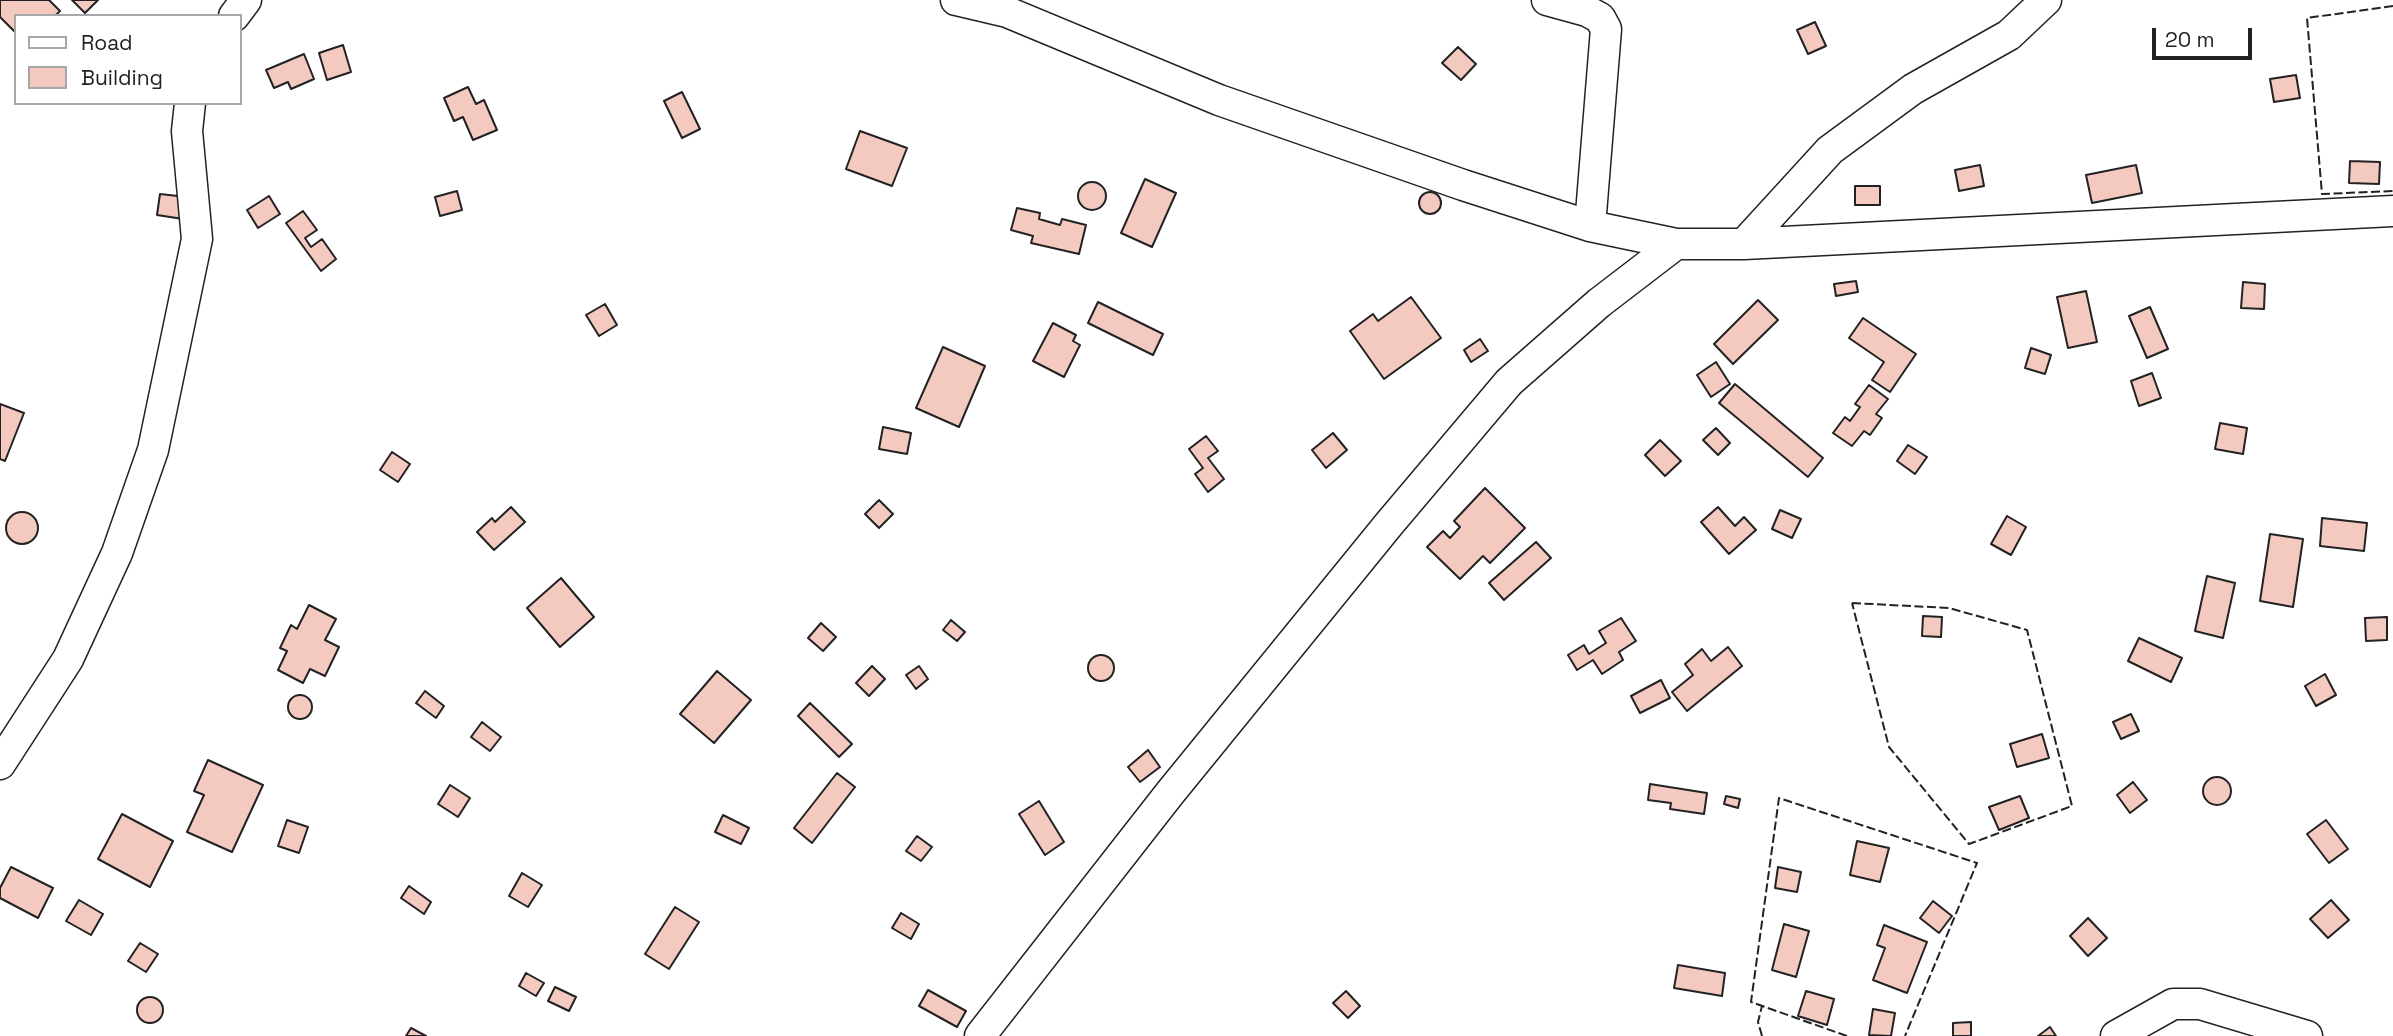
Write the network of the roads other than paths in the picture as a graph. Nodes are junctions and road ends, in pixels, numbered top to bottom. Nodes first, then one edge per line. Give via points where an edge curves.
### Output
1 (956, 0) edge
2 (1547, 0) edge
3 (2046, 0) edge
4 (190, 105) edge
5 (2393, 211) edge
6 (1590, 226) junction
7 (1676, 244) junction
8 (1744, 244) junction
9 (0, 764) edge
10 (980, 1036) edge
11 (2116, 1036) edge
12 (2307, 1036) edge

1 - 6 street via 1007,12 1219,100
2 - 6 street via 1587,10 1600,18 1606,29
3 - 8 street via 2009,35 1913,89 1830,150
4 - 9 street via 187,131 197,239 153,450 117,553 68,659
5 - 8 street
6 - 7 street
7 - 8 street
7 - 10 street via 1599,303 1509,382 1170,793
11 - 12 street via 2173,1004 2200,1004

